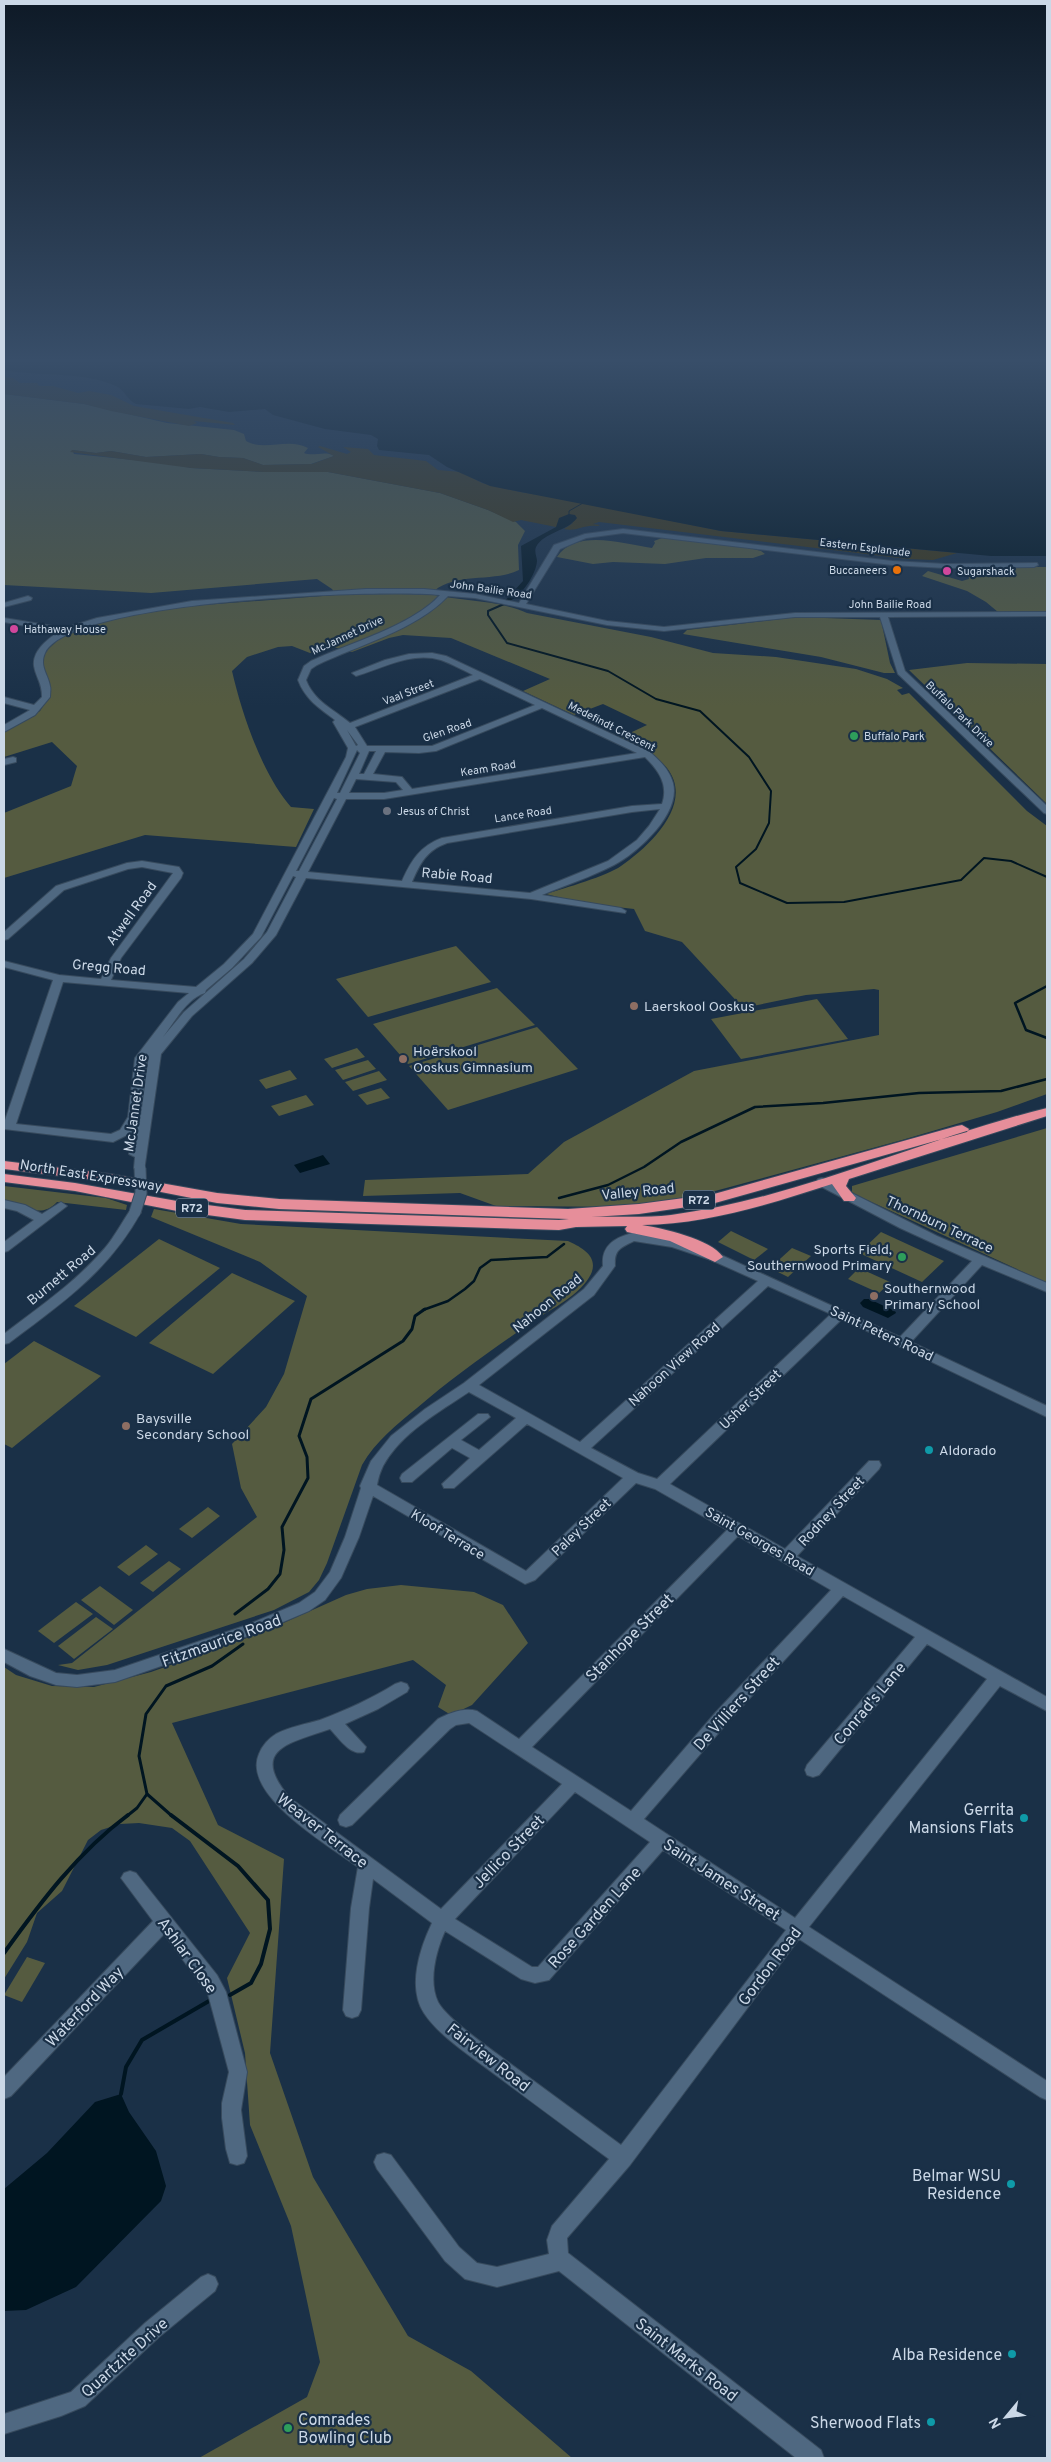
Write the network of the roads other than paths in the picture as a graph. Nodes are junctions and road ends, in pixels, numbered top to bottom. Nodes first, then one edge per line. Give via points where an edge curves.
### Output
1 (1034, 565) dead end
2 (446, 594) junction
3 (28, 598) dead end
4 (518, 604) junction
5 (4, 605) edge
6 (1047, 614) edge
7 (884, 616) junction
8 (4, 620) edge
9 (66, 631) junction
10 (356, 673) dead end
11 (482, 675) junction
12 (4, 700) edge
13 (544, 704) junction
14 (37, 709) junction
15 (346, 728) junction
16 (4, 729) edge
17 (352, 748) junction
18 (365, 748) junction
19 (382, 749) junction
20 (647, 754) junction
21 (355, 776) junction
22 (368, 776) junction
23 (410, 792) junction
24 (332, 795) junction
25 (344, 796) junction
26 (667, 806) junction
27 (1047, 811) edge
28 (290, 874) junction
29 (303, 874) junction
30 (406, 884) junction
31 (530, 896) junction
32 (621, 912) dead end
33 (4, 936) edge
34 (4, 964) edge
35 (59, 978) junction
36 (105, 982) junction
37 (197, 991) junction
38 (213, 992) junction
39 (156, 1042) junction
40 (1047, 1102) edge
41 (1047, 1112) edge
42 (141, 1118) junction
43 (6, 1126) edge
44 (4, 1165) edge
45 (140, 1168) junction
46 (844, 1176) junction
47 (4, 1178) edge
48 (822, 1182) junction
49 (736, 1192) junction
50 (849, 1198) junction
51 (4, 1204) edge
52 (61, 1206) dead end
53 (338, 1206) joint
54 (43, 1219) junction
55 (383, 1219) joint
56 (559, 1225) junction
57 (4, 1248) edge
58 (716, 1257) junction
59 (980, 1260) junction
60 (766, 1281) junction
61 (1047, 1288) edge
62 (840, 1313) junction
63 (4, 1340) edge
64 (902, 1343) junction
65 (469, 1386) junction
66 (1047, 1412) edge
67 (483, 1417) dead end
68 (526, 1417) junction
69 (451, 1441) junction
70 (582, 1448) junction
71 (481, 1458) junction
72 (874, 1465) dead end
73 (633, 1477) junction
74 (407, 1478) dead end
75 (450, 1484) dead end
76 (660, 1484) junction
77 (367, 1486) junction
78 (737, 1528) junction
79 (787, 1557) junction
80 (530, 1576) joint
81 (842, 1588) junction
82 (925, 1636) junction
83 (4, 1655) edge
84 (997, 1678) junction
85 (401, 1688) dead end
86 (1047, 1705) edge
87 (333, 1722) junction
88 (358, 1747) dead end
89 (522, 1747) junction
90 (813, 1770) dead end
91 (574, 1782) junction
92 (346, 1820) dead end
93 (633, 1820) junction
94 (662, 1840) junction
95 (367, 1865) junction
96 (130, 1878) dead end
97 (442, 1920) junction
98 (164, 1922) junction
99 (797, 1929) junction
100 (352, 2010) dead end
101 (4, 2090) edge
102 (1047, 2092) edge
103 (237, 2156) dead end
104 (623, 2158) junction
105 (384, 2162) dead end
106 (561, 2260) junction
107 (208, 2284) dead end
108 (4, 2424) edge
109 (813, 2458) edge

1 - 4 street, Eastern Esplanade via 912,564 647,532 615,532 585,536 557,547
2 - 4 street, John Bailie Road
2 - 9 street, John Bailie Road via 373,590 223,600 111,617
2 - 15 street, McJannet Drive via 424,614 327,656 307,668 303,686
3 - 5 street
4 - 7 street, John Bailie Road via 607,623 664,629 795,615
6 - 7 street, John Bailie Road
7 - 27 street, Buffalo Park Drive via 901,672
8 - 9 street
9 - 14 street, John Bailie Road via 41,652 38,665 47,691
10 - 11 street, Medefindt Crescent via 398,658 427,655 451,660
11 - 13 street, Medefindt Crescent
11 - 15 street, Vaal Street
12 - 14 street
13 - 19 street, Glen Road via 433,749
13 - 20 street, Medefindt Crescent
14 - 16 street
15 - 17 street, McJannet Drive
15 - 18 street, McJannet Drive
17 - 18 street, Glen Road
17 - 24 street, McJannet Drive via 349,762
18 - 19 street, Glen Road
18 - 21 street, McJannet Drive
19 - 22 street
20 - 23 street, Keam Road
20 - 26 street, Medefindt Crescent via 668,777
21 - 22 street
21 - 25 street, McJannet Drive
22 - 23 street via 400,779
23 - 25 street, Keam Road via 372,797
24 - 25 street, Keam Road
24 - 28 street, McJannet Drive
25 - 29 street, McJannet Drive
26 - 30 street, Lance Road via 438,842 416,859
26 - 31 street via 662,819 622,856
28 - 29 street, Rabie Road
28 - 37 street, McJannet Drive via 257,935 228,966
29 - 30 street, Rabie Road
29 - 38 street, McJannet Drive via 272,933 248,961
30 - 31 street, Rabie Road
31 - 32 street, Rabie Road
33 - 36 street, Atwell Road via 60,888 128,866 142,864 177,870 176,878 116,958
34 - 35 street, Gregg Road
35 - 36 street, Gregg Road
35 - 43 street
36 - 37 street, Gregg Road
37 - 38 street, Gregg Road
37 - 39 street, McJannet Drive via 182,1004
38 - 39 street, McJannet Drive
39 - 42 street, McJannet Drive via 141,1058
40 - 49 highway, Valley Road / R72 via 970,1127
41 - 46 highway, Valley Road / R72
42 - 43 street via 113,1138
42 - 45 street, McJannet Drive
42 - 45 street, McJannet Drive via 134,1134 134,1151
44 - 53 highway, North East Expressway / R72 via 110,1178 217,1198
45 - 63 street, Burnett Road, bridge via 141,1193 119,1241 91,1272
46 - 48 highway, Valley Road / R72
46 - 50 highway via 839,1186
47 - 55 highway, North East Expressway / R72 via 245,1215
48 - 49 highway via 800,1178
48 - 50 street, Thornburn Terrace
48 - 56 highway, Valley Road / R72 via 703,1215
49 - 53 highway, Valley Road / R72 via 657,1206 568,1214
50 - 59 street, Thornburn Terrace
51 - 54 street
52 - 54 street
54 - 57 street
55 - 56 highway, Valley Road / R72
56 - 58 highway via 660,1233
58 - 60 street, Saint Peters Road
58 - 65 street, Nahoon Road via 674,1242 632,1237 613,1246 608,1255 608,1266 589,1292
59 - 61 street, Thornburn Terrace
59 - 64 street
60 - 62 street, Saint Peters Road
60 - 70 street, Nahoon View Road
62 - 64 street, Saint Peters Road
62 - 76 street, Usher Street
64 - 66 street, Saint Peters Road
65 - 68 street, Saint Georges Road
65 - 77 street via 396,1439 376,1465
67 - 69 street
68 - 70 street, Saint Georges Road
68 - 71 street
69 - 71 street
69 - 74 street
70 - 73 street, Saint Georges Road
71 - 75 street
72 - 79 street, Rodney Street
73 - 76 street, Saint Georges Road
73 - 80 street, Paley Street
76 - 78 street, Saint Georges Road
77 - 80 street, Kloof Terrace via 519,1576
77 - 83 street, Fitzmaurice Road via 352,1536 330,1585 320,1596 289,1615 138,1670 96,1679 56,1679
78 - 79 street, Saint Georges Road
78 - 89 street, Stanhope Street
79 - 81 street, Saint Georges Road
81 - 82 street, Saint Georges Road
81 - 93 street, De Villiers Street via 722,1717
82 - 84 street, Saint Georges Road
82 - 90 street, Conrad's Lane
84 - 86 street, Saint Georges Road
84 - 99 street, Gordon Road
85 - 87 street, Weaver Terrace via 382,1701
87 - 88 street
87 - 95 street, Weaver Terrace via 281,1739 270,1746 264,1754 267,1778 284,1803
89 - 91 street, Saint James Street
89 - 92 street, Saint James Street via 472,1716 452,1719
91 - 93 street, Saint James Street
91 - 97 street, Jellico Street
93 - 94 street, Saint James Street
94 - 97 street, Rose Garden Lane via 538,1976 524,1972
94 - 99 street, Saint James Street
95 - 97 street, Weaver Terrace
95 - 100 street via 360,1908
96 - 98 street, Ashlar Close
97 - 104 street, Fairview Road via 427,1960 425,1989 431,2008 461,2038
98 - 101 street, Waterford Way
98 - 103 street, Ashlar Close via 217,1992 238,2072 232,2096
99 - 102 street, Saint James Street
99 - 104 street, Gordon Road
104 - 106 street, Gordon Road via 559,2233 556,2247
105 - 106 street via 452,2254 472,2272 497,2277
106 - 109 street, Saint Marks Road
107 - 108 street, Quartzite Drive via 152,2330 78,2399

